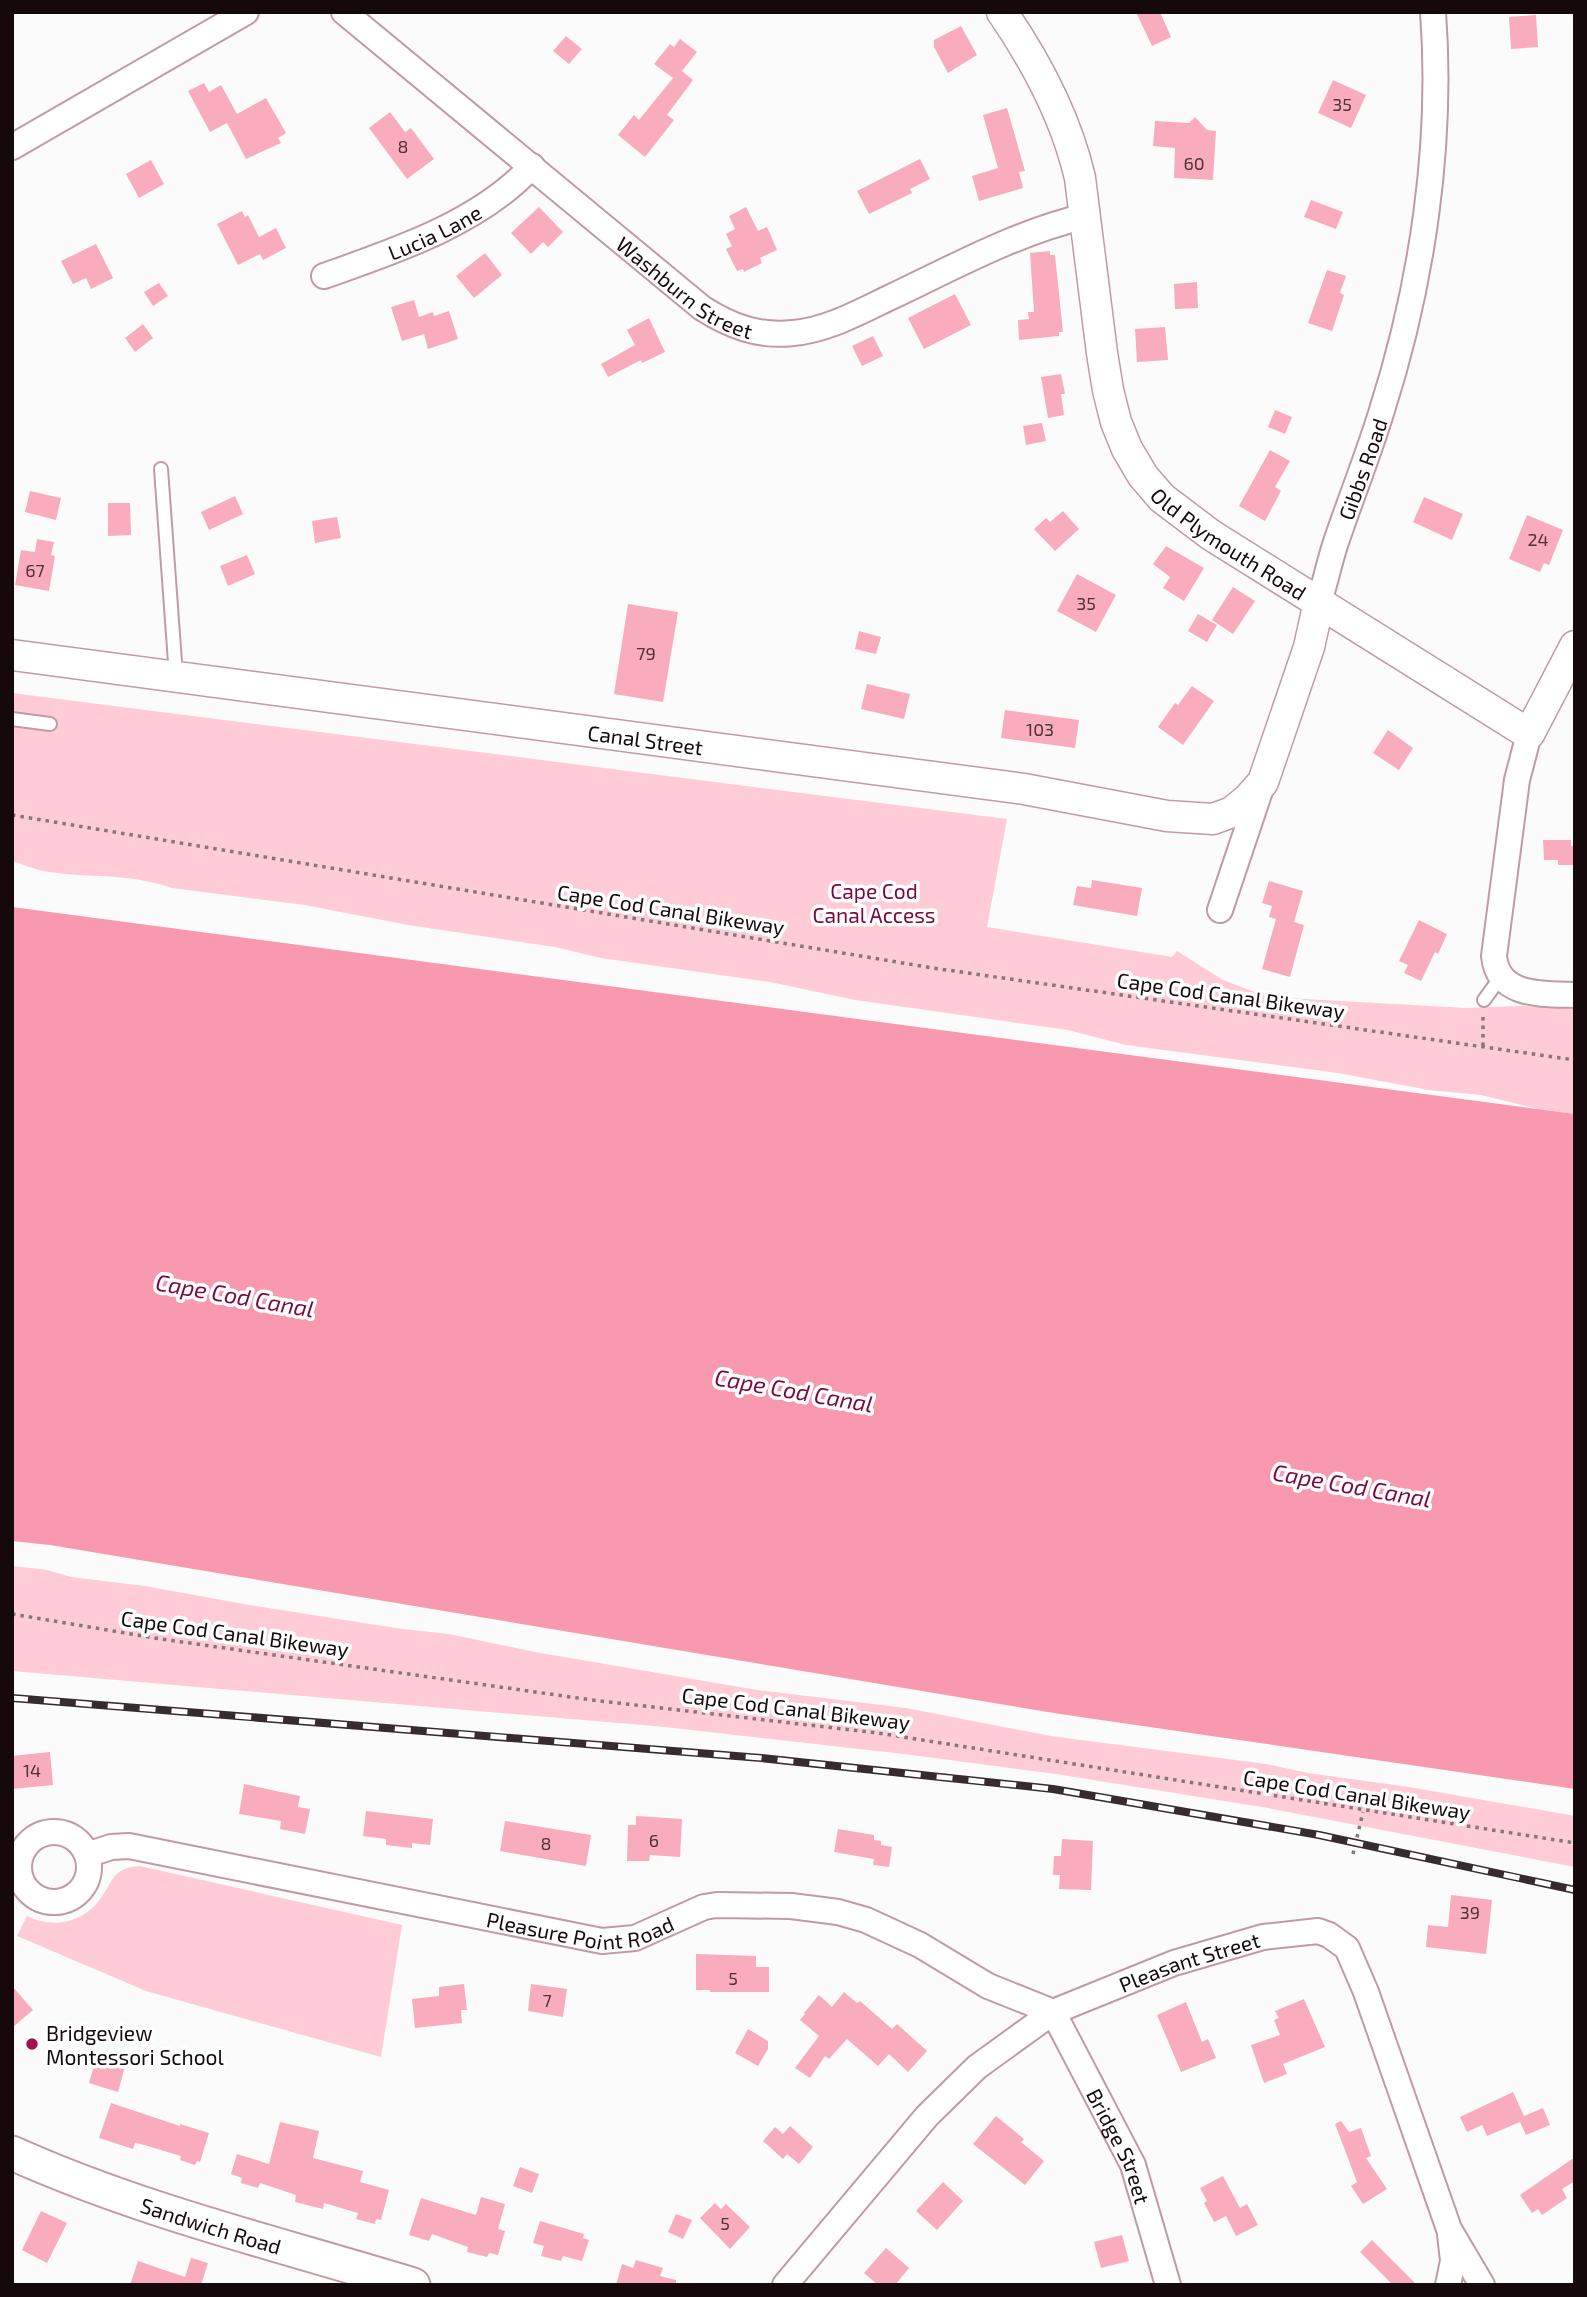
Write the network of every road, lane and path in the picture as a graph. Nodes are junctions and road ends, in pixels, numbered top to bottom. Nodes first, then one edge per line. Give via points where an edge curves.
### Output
1 (246, 12) edge
2 (345, 12) edge
3 (1002, 12) edge
4 (1433, 12) edge
5 (12, 147) edge
6 (532, 166) junction
7 (1086, 216) junction
8 (324, 276) dead end
9 (161, 468) dead end
10 (1319, 601) junction
11 (1575, 646) edge
12 (12, 655) edge
13 (176, 677) junction
14 (12, 719) edge
15 (50, 724) dead end
16 (1529, 734) junction
17 (1263, 782) junction
18 (12, 815) edge
19 (1220, 911) dead end
20 (1500, 978) junction
21 (1575, 995) edge
22 (1483, 1000) joint
23 (1483, 1047) junction
24 (1575, 1060) edge
25 (12, 1614) edge
26 (1363, 1811) junction
27 (1575, 1843) edge
28 (1353, 1854) dead end
29 (87, 1855) dead end
30 (1053, 2012) junction
31 (12, 2153) edge
32 (1449, 2229) junction
33 (409, 2284) edge
34 (785, 2285) edge
35 (1168, 2285) edge
36 (1448, 2285) edge
37 (1482, 2285) edge

1 - 5 street
2 - 6 street, Washburn Street
3 - 7 street, Old Plymouth Road via 1061,115 1074,149
4 - 10 street, Gibbs Road via 1434,132 1413,287 1382,411
6 - 7 street, Washburn Street via 702,308 737,327 774,334 809,331 831,323 1015,239
6 - 8 street, Lucia Lane via 508,190 463,219
7 - 10 street, Old Plymouth Road via 1108,390 1127,449 1143,476 1185,518
9 - 13 lane
10 - 16 street, Old Plymouth Road
10 - 17 street, Gibbs Road via 1309,647
11 - 16 street
12 - 13 street, Canal Street
13 - 17 street, Canal Street via 1024,789 1191,818 1213,819 1232,812
14 - 15 lane
16 - 20 street via 1517,780 1494,956
17 - 19 street, Gibbs Road
18 - 23 path, Cape Cod Canal Bikeway via 919,966
20 - 21 street via 1522,990
20 - 22 lane
22 - 23 path
23 - 24 path, Cape Cod Canal Bikeway
25 - 26 path, Cape Cod Canal Bikeway via 565,1696 878,1733
26 - 27 path, Cape Cod Canal Bikeway
26 - 28 path
29 - 30 street, Pleasure Point Road via 129,1846 602,1941 635,1938 717,1905 838,1912 899,1935 988,1986
30 - 32 street, Pleasant Street via 1174,1963 1263,1937 1304,1931 1329,1935 1347,1948 1366,1992
30 - 34 street, Pleasant Street via 977,2067 927,2116
30 - 35 street, Bridge Street via 1133,2165
31 - 33 main road, Sandwich Road via 138,2203
32 - 36 street via 1453,2261
32 - 37 street, Pleasant Street

